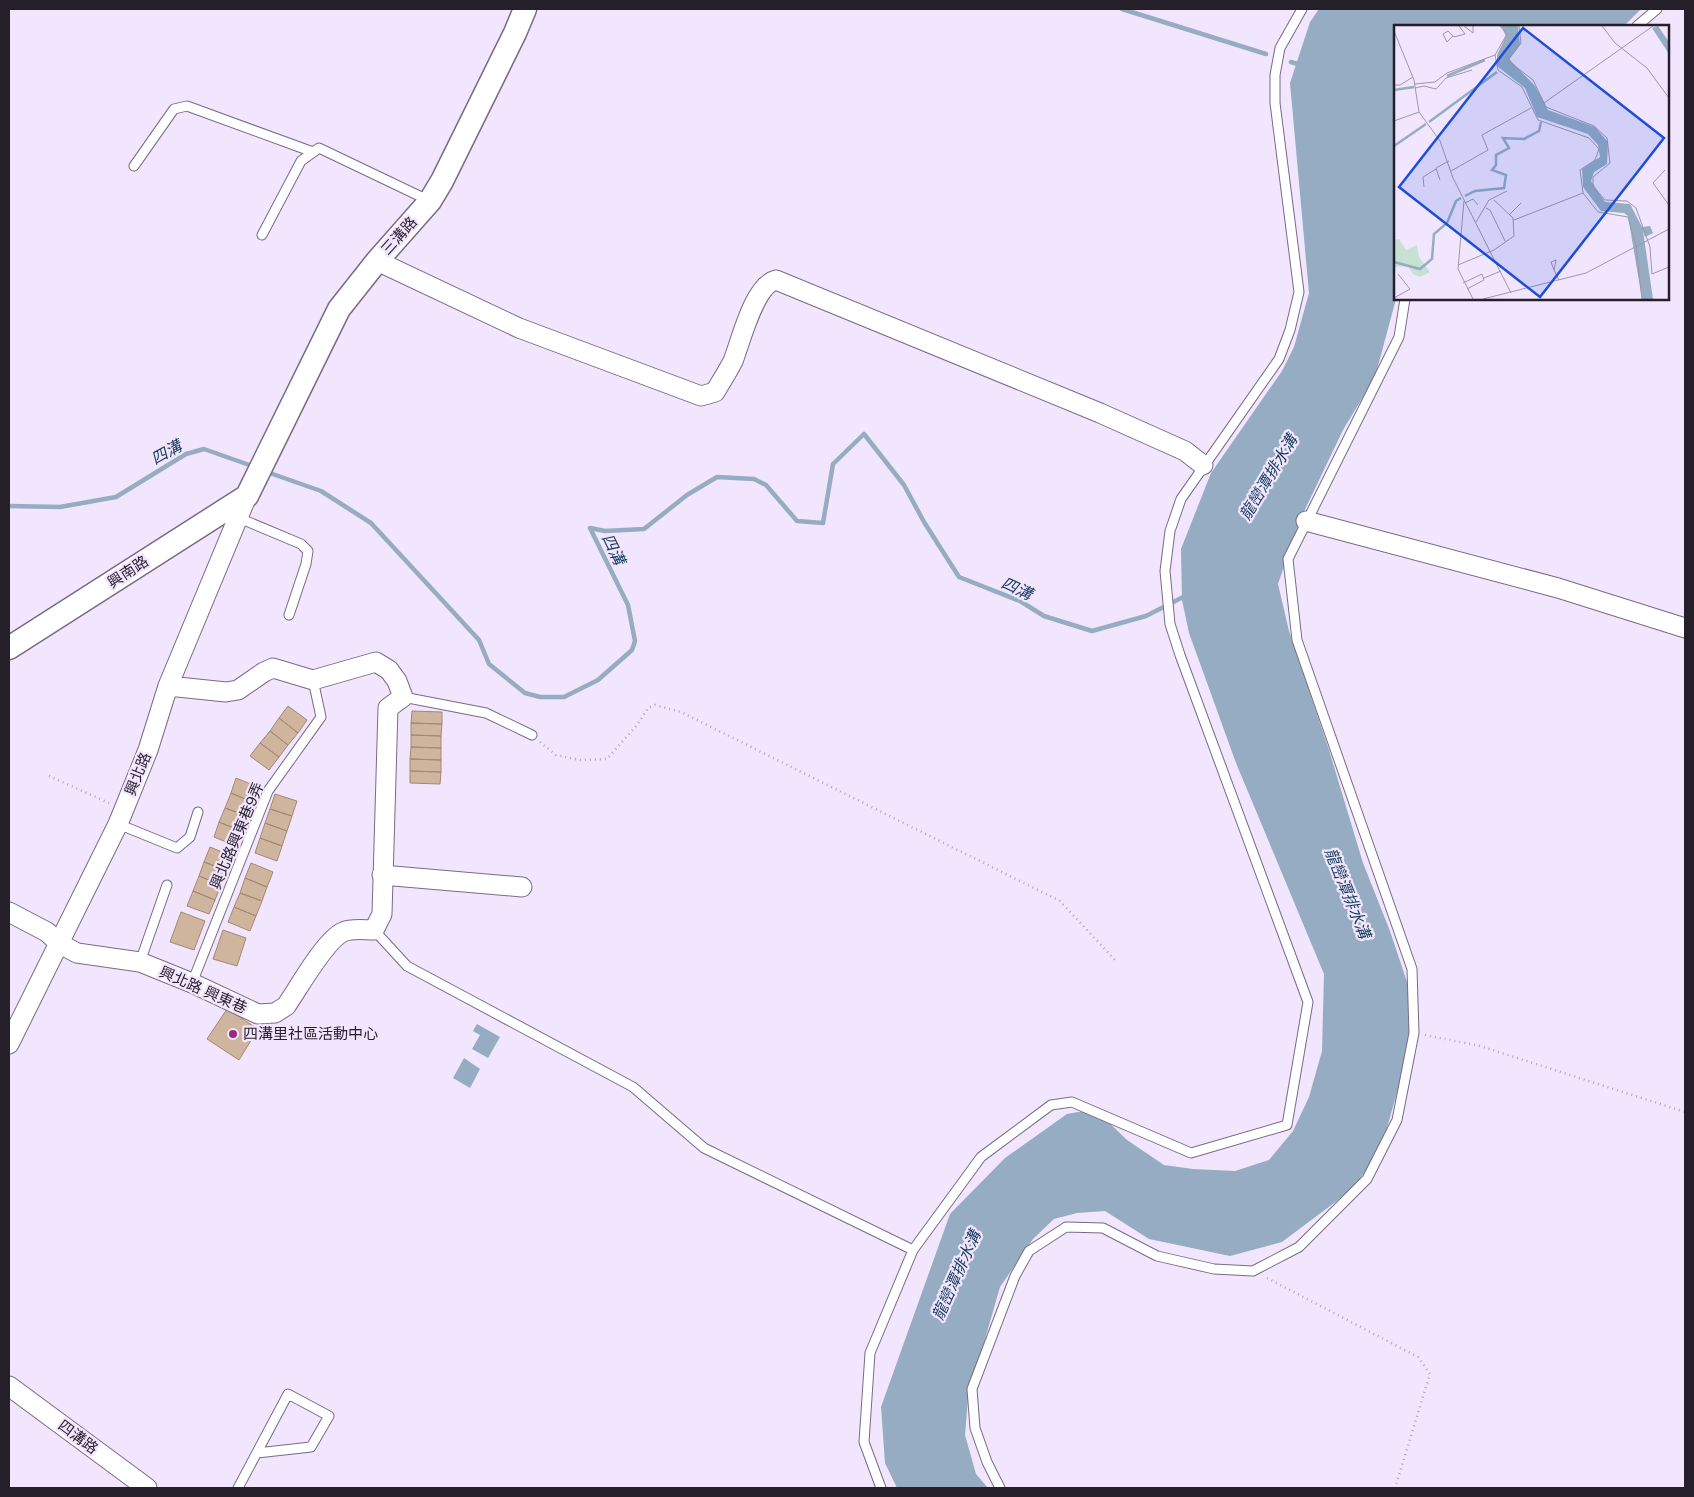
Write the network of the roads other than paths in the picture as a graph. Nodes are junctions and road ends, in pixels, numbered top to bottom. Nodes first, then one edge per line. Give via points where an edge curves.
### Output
1 (525, 9) edge
2 (1302, 9) edge
3 (1657, 9) edge
4 (1638, 25) edge
5 (313, 152) junction
6 (134, 166) dead end
7 (430, 201) junction
8 (262, 235) dead end
9 (377, 261) junction
10 (1405, 300) edge
11 (1203, 465) junction
12 (251, 488) junction
13 (239, 518) junction
14 (1303, 529) junction
15 (289, 615) dead end
16 (1685, 628) edge
17 (9, 648) edge
18 (313, 680) junction
19 (168, 686) junction
20 (403, 696) junction
21 (532, 734) road end
22 (198, 812) dead end
23 (121, 817) junction
24 (382, 875) junction
25 (167, 885) dead end
26 (522, 887) dead end
27 (9, 912) edge
28 (374, 930) junction
29 (60, 944) junction
30 (140, 962) junction
31 (192, 983) junction
32 (9, 1044) edge
33 (913, 1250) junction
34 (9, 1386) edge
35 (257, 1453) junction
36 (147, 1488) edge
37 (238, 1488) edge
38 (881, 1488) edge
39 (1000, 1488) edge

1 - 7 street, 三溝路 via 516,34
2 - 11 lane via 1280,48 1275,75 1275,103 1299,292 1279,359
3 - 4 lane
5 - 6 lane via 187,106 174,109
5 - 7 lane via 319,148
5 - 8 lane via 301,162
7 - 9 street, 三溝路
9 - 11 street via 519,328 701,396 715,392 732,362 761,293 769,281 776,280 1100,413 1185,450
9 - 12 street, 三溝路 via 339,308
10 - 14 lane via 1399,337
11 - 33 lane via 1181,500 1170,531 1166,571 1170,624 1308,1002 1287,1125 1191,1153 1072,1102 1051,1105 981,1157
12 - 13 street, 興北路
12 - 17 street, 興南路
13 - 15 lane via 301,544 308,551
13 - 19 street, 興北路
14 - 16 street via 1558,588
14 - 39 lane via 1288,559 1297,640 1412,969 1414,1033 1397,1120 1367,1179 1299,1247 1253,1272 1214,1269 1157,1256 1103,1228 1066,1227 1029,1251 1015,1276 972,1390 975,1428
18 - 19 street via 273,668 238,690
18 - 20 street via 376,662 390,670
18 - 31 lane, 興北路興東巷9弄 via 321,717 268,791
19 - 23 street, 興北路 via 148,750
20 - 21 lane via 486,712
20 - 24 street via 388,708
22 - 23 lane via 190,837 177,848
23 - 29 street, 興北路
24 - 26 street
24 - 28 street via 382,914
25 - 30 lane
27 - 29 street, 興北路 興東巷 via 47,932
28 - 31 street, 興北路 興東巷 via 343,932 330,942 286,1006 275,1013 258,1014
28 - 33 lane via 407,966 633,1087 704,1148
29 - 30 street, 興北路 興東巷 via 76,953
29 - 32 street, 興北路
30 - 31 street, 興北路 興東巷
33 - 38 lane via 870,1353 864,1442
34 - 36 street, 四溝路
35 - 35 lane via 288,1394 328,1416 311,1446
35 - 37 lane

